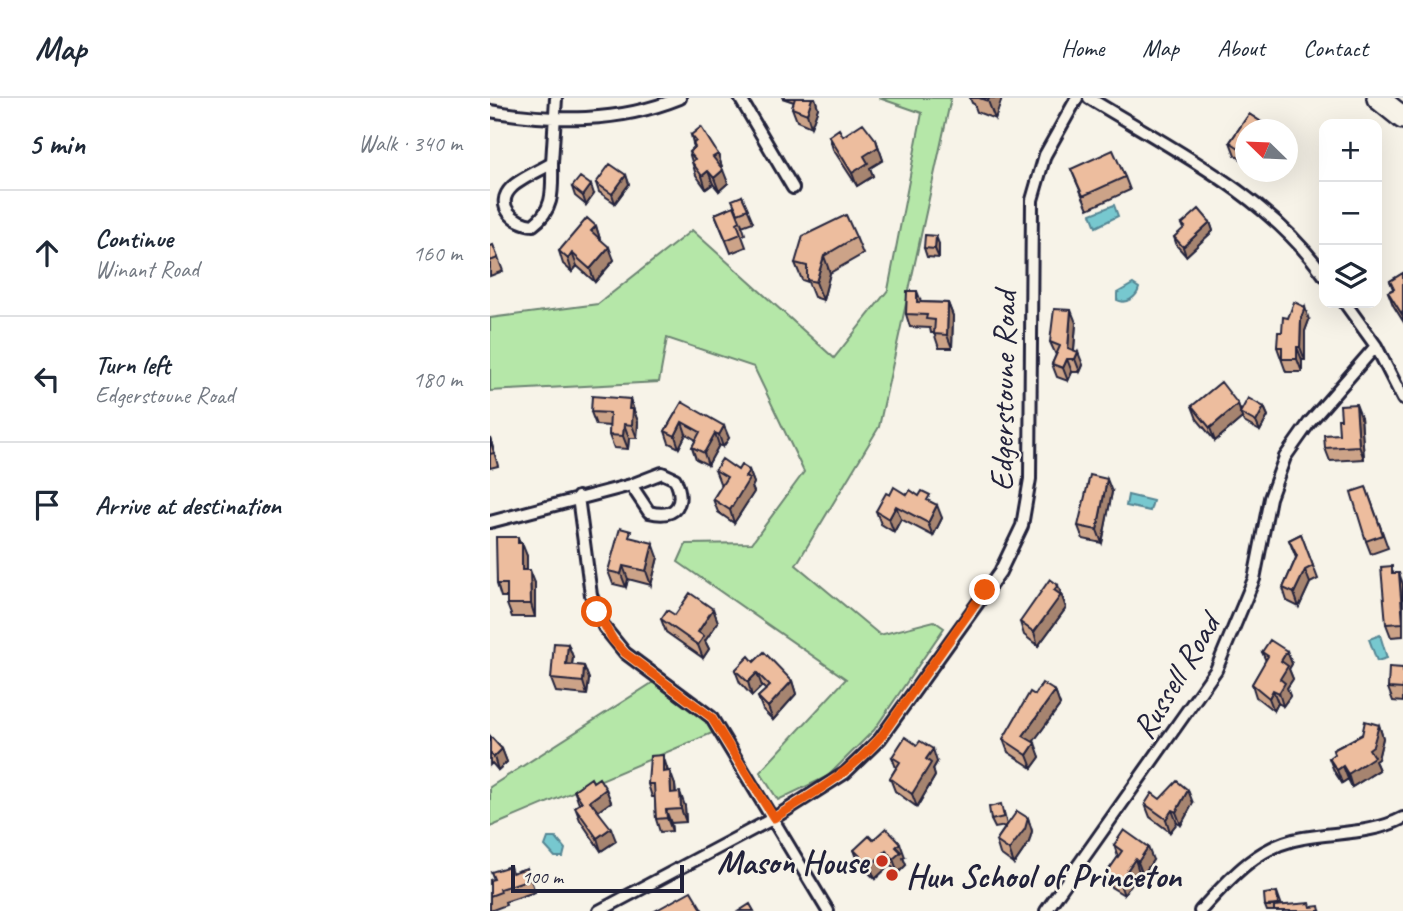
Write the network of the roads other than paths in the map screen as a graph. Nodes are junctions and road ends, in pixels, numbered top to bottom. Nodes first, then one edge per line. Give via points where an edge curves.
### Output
1 (556, 98) edge
2 (680, 98) edge
3 (740, 98) edge
4 (1077, 98) edge
5 (1089, 98) edge
6 (1378, 98) edge
7 (490, 111) edge
8 (1403, 118) edge
9 (556, 119) junction
10 (552, 163) junction
11 (793, 188) dead end
12 (1319, 268) edge
13 (1349, 308) edge
14 (1376, 346) junction
15 (1403, 399) edge
16 (631, 485) junction
17 (578, 497) junction
18 (490, 522) edge
19 (774, 818) junction
20 (1403, 818) edge
21 (599, 911) edge
22 (828, 911) edge
23 (1046, 911) edge
24 (1200, 911) edge

1 - 9 street
2 - 9 street via 622,115
3 - 11 street
4 - 19 street, Edgerstoune Road via 1045,155 1032,200 1030,479 1022,526 1012,551 872,748 845,773
5 - 12 street via 1261,207
6 - 8 highway
7 - 9 street
9 - 10 street
10 - 10 street via 512,187 505,199 508,214 519,225 533,226 548,210
13 - 14 street
14 - 15 street
14 - 23 street, Russell Road via 1285,457 1270,498 1254,579 1216,670
16 - 16 street via 649,512 661,515 679,503 681,491 675,478 662,473
16 - 17 street
17 - 18 street
17 - 19 street via 591,595 604,628 625,653 711,717
19 - 21 street, Edgerstoune Road
19 - 22 street
20 - 24 street via 1382,827 1300,838 1278,846 1246,863

